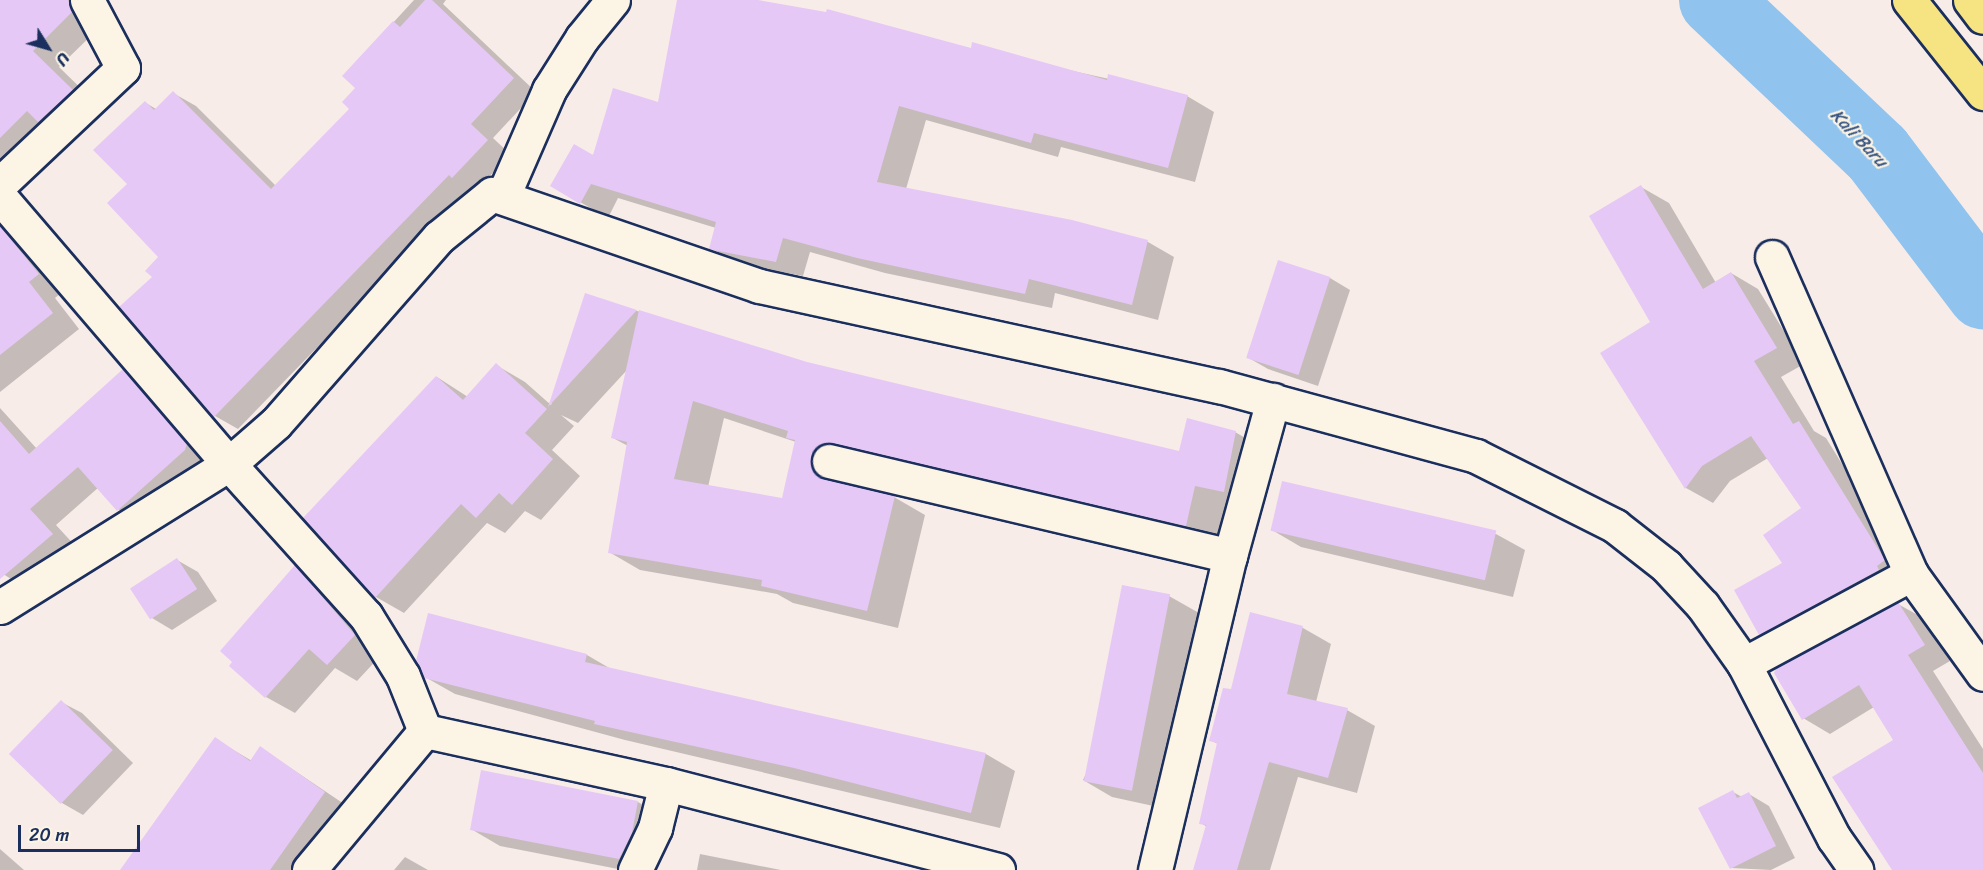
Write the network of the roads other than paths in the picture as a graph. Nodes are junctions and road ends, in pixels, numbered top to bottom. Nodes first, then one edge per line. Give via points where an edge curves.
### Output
1 (87, 0) edge
2 (613, 0) edge
3 (1909, 0) edge
4 (1970, 0) edge
5 (1983, 17) edge
6 (1983, 93) edge
7 (0, 184) edge
8 (502, 196) junction
9 (0, 197) edge
10 (1772, 257) dead end
11 (1274, 400) junction
12 (829, 460) dead end
13 (229, 464) junction
14 (1230, 556) junction
15 (1911, 574) junction
16 (0, 607) edge
17 (1744, 664) junction
18 (1983, 675) edge
19 (425, 731) junction
20 (666, 784) junction
21 (309, 870) edge
22 (635, 870) edge
23 (998, 870) edge
24 (1155, 870) edge
25 (1856, 870) edge

1 - 7 street via 123,68
2 - 8 street via 582,38 549,90
3 - 6 highway
4 - 5 highway
8 - 11 street via 759,286
8 - 13 street via 492,194 439,237 276,423
9 - 13 street
10 - 15 street
11 - 14 street
11 - 17 street via 1476,456 1615,526 1666,566 1703,606
12 - 14 street
13 - 16 street
13 - 19 street via 366,616 403,676
14 - 24 street
15 - 17 street
15 - 18 street
17 - 25 street via 1834,838
19 - 20 street
19 - 21 street
20 - 22 street via 655,828
20 - 23 street

